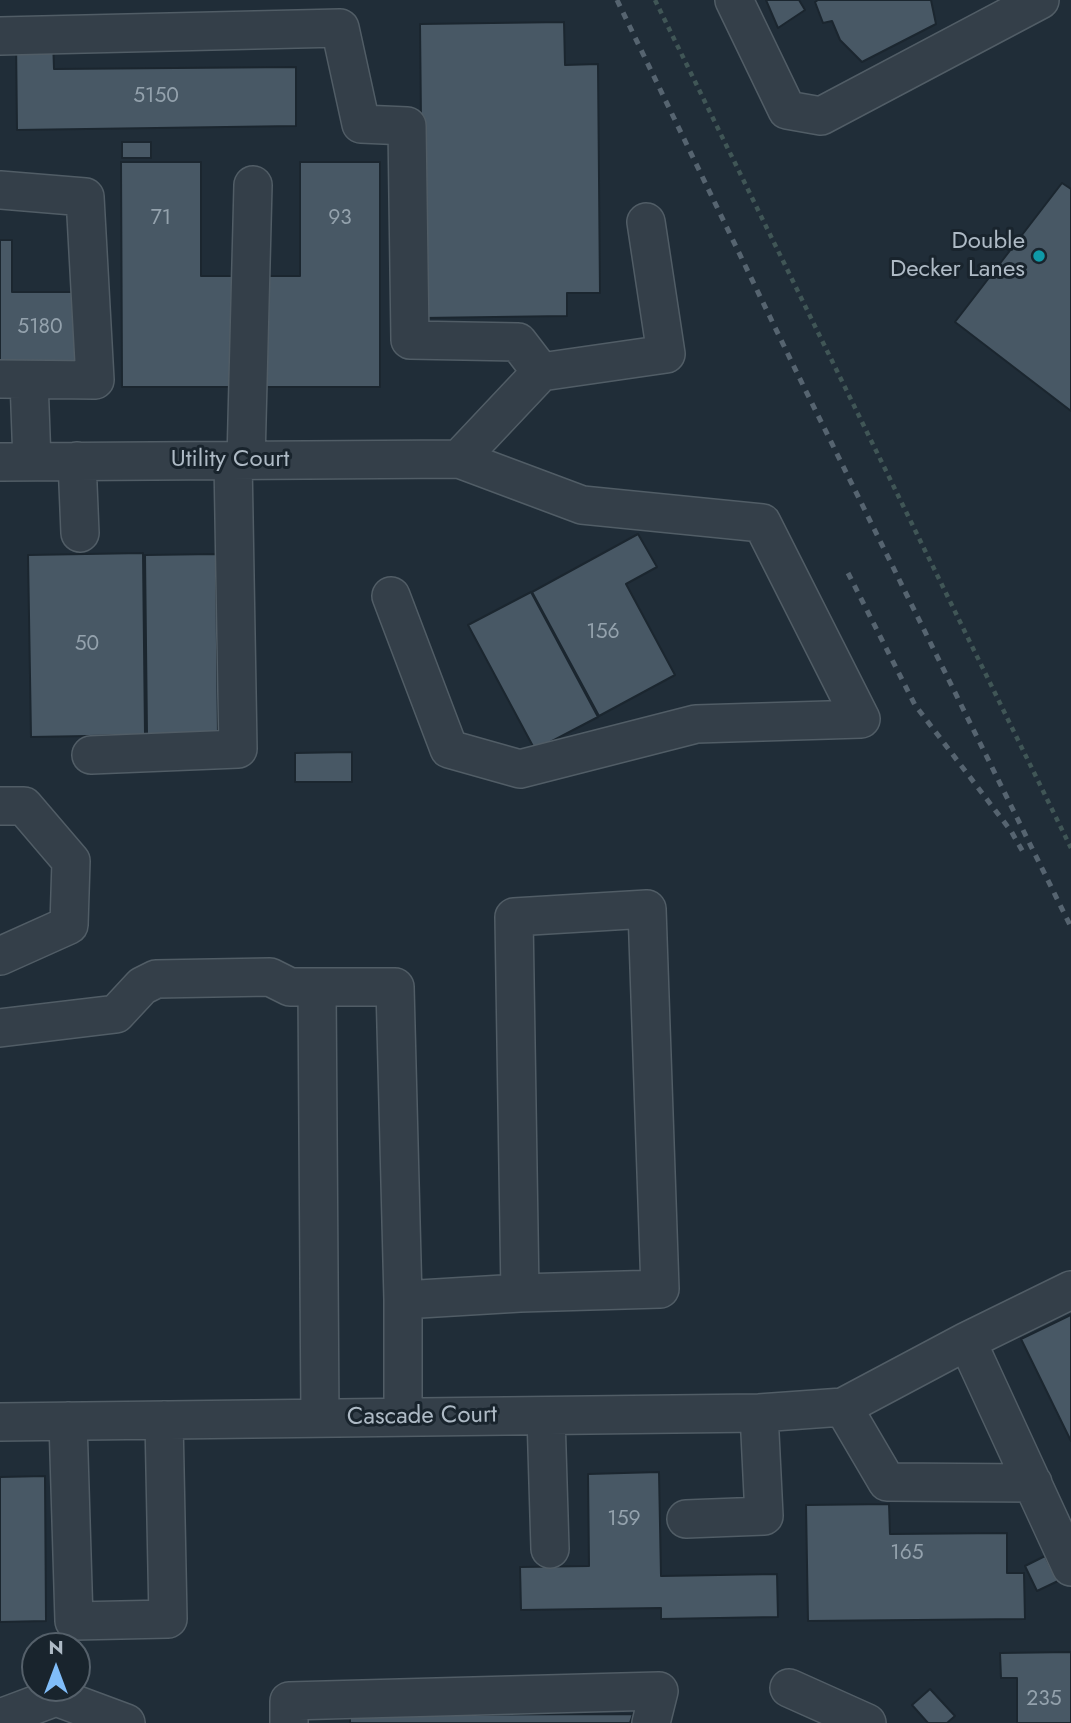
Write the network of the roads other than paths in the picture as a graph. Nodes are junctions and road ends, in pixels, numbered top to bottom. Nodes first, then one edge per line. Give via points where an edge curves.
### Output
1 (734, 0) edge
2 (1040, 0) edge
3 (990, 12) edge
4 (0, 36) edge
5 (253, 186) dead end
6 (0, 190) edge
7 (646, 222) dead end
8 (541, 372) junction
9 (15, 379) edge
10 (459, 459) junction
11 (240, 460) junction
12 (77, 461) junction
13 (16, 462) edge
14 (80, 533) dead end
15 (391, 596) dead end
16 (91, 755) dead end
17 (0, 806) edge
18 (0, 956) edge
19 (317, 987) junction
20 (0, 1028) edge
21 (1071, 1290) edge
22 (520, 1293) junction
23 (403, 1300) junction
24 (967, 1341) junction
25 (843, 1407) junction
26 (759, 1413) junction
27 (546, 1416) junction
28 (403, 1417) junction
29 (320, 1418) junction
30 (164, 1420) junction
31 (68, 1421) junction
32 (0, 1422) edge
33 (1033, 1483) junction
34 (686, 1519) dead end
35 (550, 1549) dead end
36 (1071, 1567) edge
37 (789, 1688) dead end
38 (0, 1718) edge
39 (126, 1723) edge
40 (289, 1723) edge
41 (651, 1723) edge
42 (867, 1723) edge

1 - 3 street via 787,110 821,116
2 - 3 street
4 - 8 street via 340,28 360,124 407,126 410,340 517,342
5 - 11 street
6 - 9 street via 85,197 95,380
7 - 8 street via 666,354
8 - 10 street
9 - 13 street
10 - 11 street, Utility Court
10 - 15 street via 582,505 762,523 861,719 696,724 520,769 450,749
11 - 12 street, Utility Court
11 - 16 street via 238,749
12 - 13 street, Utility Court
12 - 14 street
17 - 18 street via 24,806 71,861 69,925
19 - 20 street via 290,987 270,977 156,979 142,986 116,1014
19 - 23 street via 395,987
19 - 29 street
21 - 24 street
22 - 22 street via 660,1289 647,909 514,917
22 - 23 street
23 - 28 street
24 - 25 street
24 - 33 street
25 - 26 street, Cascade Court
25 - 33 street via 887,1482
26 - 27 street, Cascade Court
26 - 34 street via 764,1516
27 - 28 street, Cascade Court
27 - 35 street
28 - 29 street, Cascade Court
29 - 30 street, Cascade Court
30 - 31 street, Cascade Court
30 - 31 street via 168,1619 74,1621
31 - 32 street, Cascade Court
33 - 36 street
37 - 42 street
38 - 39 street via 56,1698
40 - 41 street via 289,1701 659,1691

